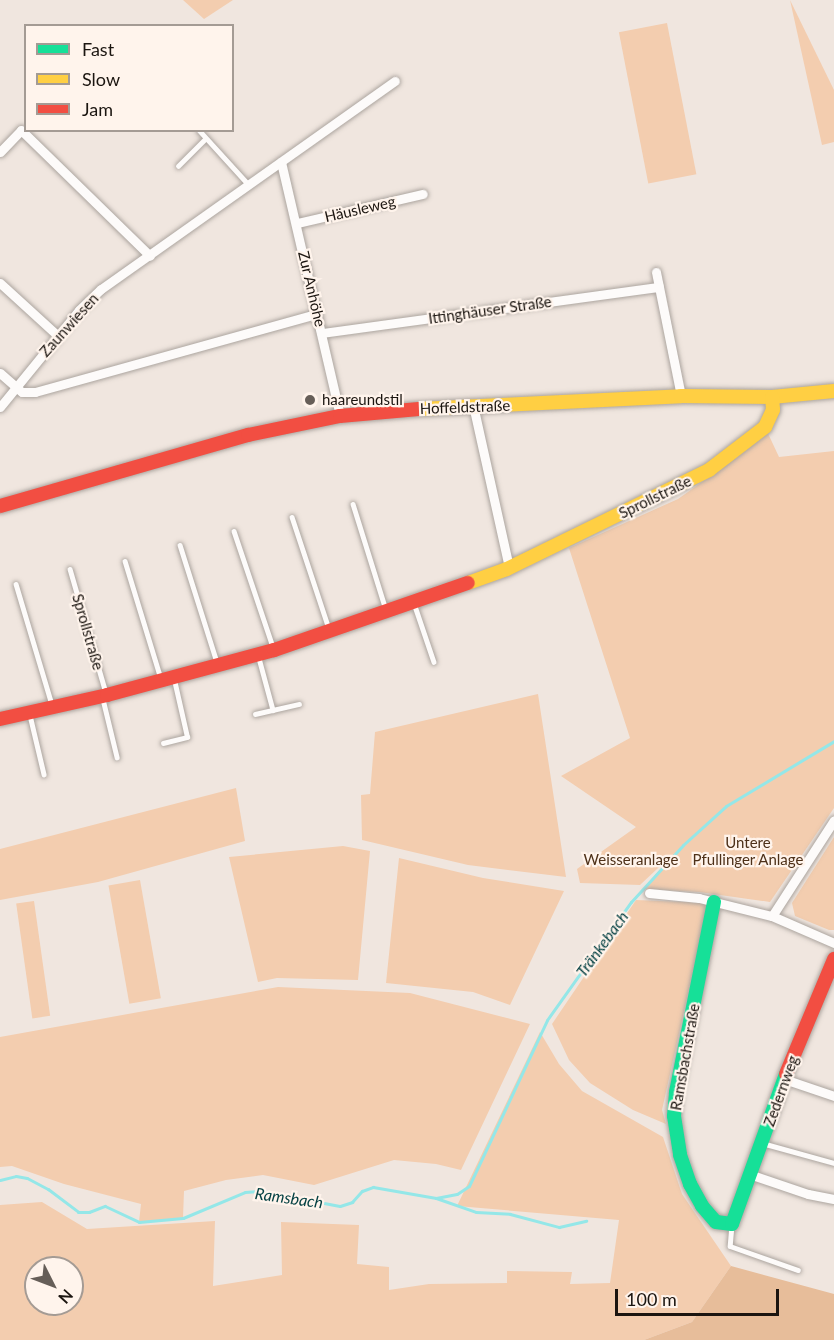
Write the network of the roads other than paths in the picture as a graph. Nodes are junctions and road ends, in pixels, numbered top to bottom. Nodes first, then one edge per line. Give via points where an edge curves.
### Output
1 (395, 81) dead end
2 (200, 132) edge
3 (205, 139) junction
4 (0, 152) edge
5 (281, 162) junction
6 (178, 166) dead end
7 (249, 185) junction
8 (423, 194) dead end
9 (297, 223) junction
10 (150, 256) junction
11 (656, 272) dead end
12 (0, 283) edge
13 (659, 287) junction
14 (317, 314) junction
15 (322, 333) junction
16 (58, 336) junction
17 (0, 373) edge
18 (15, 387) junction
19 (834, 391) edge
20 (681, 396) junction
21 (772, 397) junction
22 (473, 405) junction
23 (0, 407) edge
24 (340, 416) junction
25 (353, 504) dead end
26 (0, 506) edge
27 (292, 517) dead end
28 (234, 531) dead end
29 (180, 545) dead end
30 (124, 561) dead end
31 (509, 568) junction
32 (70, 570) dead end
33 (16, 584) dead end
34 (414, 603) junction
35 (387, 613) junction
36 (330, 632) junction
37 (274, 650) junction
38 (258, 654) junction
39 (434, 662) dead end
40 (218, 666) junction
41 (167, 679) junction
42 (104, 696) junction
43 (299, 704) dead end
44 (53, 707) junction
45 (273, 710) junction
46 (30, 713) junction
47 (255, 714) dead end
48 (0, 719) edge
49 (163, 743) dead end
50 (117, 757) dead end
51 (44, 774) dead end
52 (834, 820) edge
53 (649, 893) dead end
54 (714, 902) junction
55 (772, 916) junction
56 (834, 943) edge
57 (834, 959) edge
58 (784, 1079) junction
59 (834, 1096) edge
60 (762, 1143) junction
61 (834, 1164) edge
62 (752, 1175) junction
63 (834, 1199) edge
64 (732, 1224) junction
65 (798, 1270) dead end

1 - 5 street, Zaunwiesen
2 - 3 lane
3 - 6 lane
3 - 7 lane
4 - 10 street via 21,130
5 - 7 street, Zaunwiesen
5 - 9 street, Zur Anhöhe
7 - 10 street, Zaunwiesen
8 - 9 street, Häusleweg
9 - 14 street, Zur Anhöhe
10 - 16 street, Zaunwiesen via 101,289
11 - 13 street
12 - 16 street
13 - 15 street, Ittinghäuser Straße
13 - 20 street
14 - 15 street, Zur Anhöhe
14 - 18 street via 35,392 22,392
15 - 24 street, Zur Anhöhe
16 - 18 street, Zaunwiesen
17 - 18 street
18 - 23 street, Zaunwiesen
19 - 21 street, Hoffeldstraße
20 - 21 street, Hoffeldstraße
20 - 22 street, Hoffeldstraße
21 - 31 street, Sprollstraße via 773,410 765,427 709,470
22 - 24 street, Hoffeldstraße
22 - 31 street
24 - 26 street, Hoffeldstraße via 248,435
25 - 35 lane
27 - 36 lane
28 - 37 lane
29 - 40 lane
30 - 41 lane
31 - 34 street, Sprollstraße
32 - 42 lane, Sprollstraße
33 - 44 lane
34 - 35 street, Sprollstraße
34 - 39 lane
35 - 36 street, Sprollstraße
36 - 37 street, Sprollstraße
37 - 38 street, Sprollstraße
38 - 40 street, Sprollstraße
38 - 45 lane
40 - 41 street, Sprollstraße
41 - 42 street, Sprollstraße
41 - 49 lane via 187,737
42 - 44 street, Sprollstraße
42 - 50 lane
43 - 45 lane
44 - 46 street, Sprollstraße
45 - 47 lane
46 - 48 street, Sprollstraße
46 - 51 lane
52 - 55 street
53 - 54 street
54 - 55 street
54 - 64 street, Ramsbachstraße via 674,1116 680,1155 702,1206 716,1222
55 - 56 street
57 - 58 street, Zedernweg
58 - 59 street
58 - 60 street, Zedernweg
60 - 61 lane
60 - 62 street, Zedernweg
62 - 63 street
62 - 64 street, Zedernweg
64 - 65 lane via 729,1246

